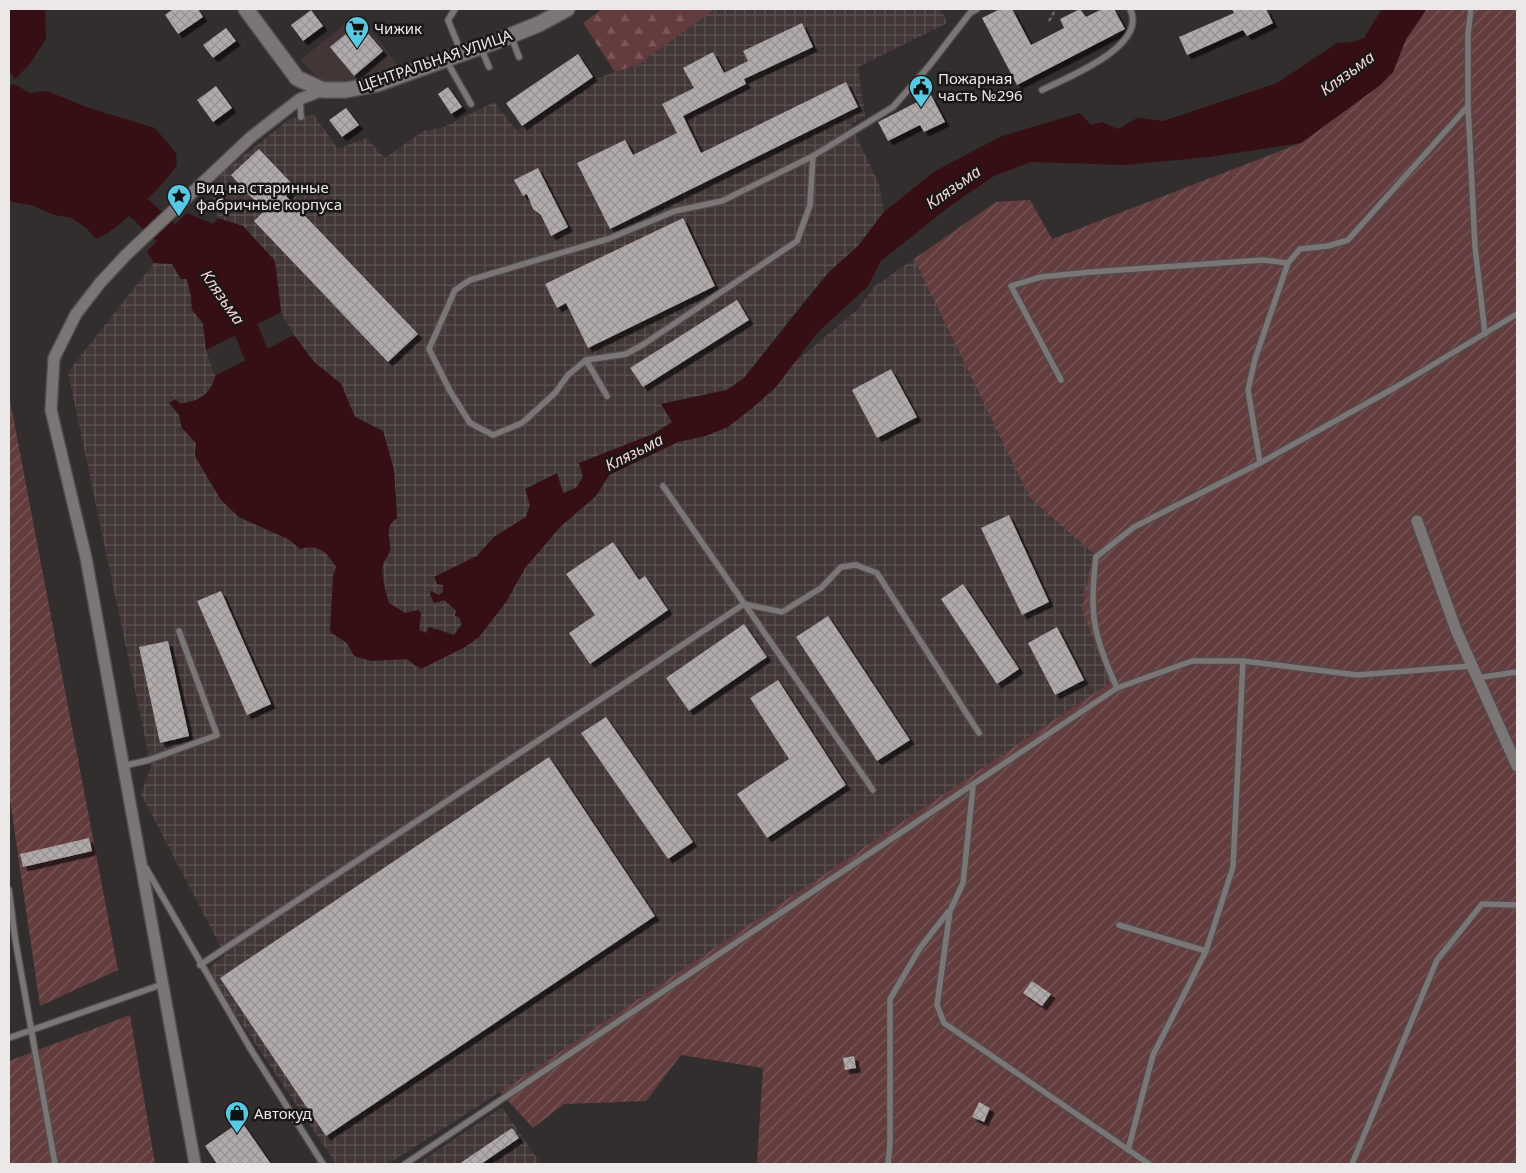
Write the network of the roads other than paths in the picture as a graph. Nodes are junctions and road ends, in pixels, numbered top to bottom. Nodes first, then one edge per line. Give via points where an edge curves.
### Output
1 (246, 9) edge
2 (455, 9) edge
3 (567, 9) edge
4 (977, 9) edge
5 (1130, 9) edge
6 (1471, 9) edge
7 (511, 35) junction
8 (480, 47) junction
9 (462, 53) junction
10 (519, 57) dead end
11 (445, 59) junction
12 (489, 67) dead end
13 (323, 90) junction
14 (1042, 90) dead end
15 (300, 100) junction
16 (471, 104) dead end
17 (1468, 106) junction
18 (301, 117) dead end
19 (813, 156) junction
20 (1288, 263) junction
21 (1517, 314) edge
22 (1485, 334) junction
23 (586, 360) junction
24 (1061, 380) dead end
25 (607, 396) dead end
26 (1260, 463) junction
27 (663, 486) dead end
28 (1416, 521) dead end
29 (744, 604) junction
30 (179, 631) dead end
31 (1243, 661) junction
32 (1471, 666) junction
33 (1517, 672) edge
34 (1476, 678) junction
35 (1117, 688) junction
36 (979, 733) dead end
37 (123, 766) junction
38 (1517, 766) edge
39 (973, 786) junction
40 (873, 790) dead end
41 (140, 858) junction
42 (9, 890) edge
43 (1517, 905) edge
44 (950, 911) junction
45 (1119, 925) dead end
46 (1206, 951) junction
47 (200, 965) junction
48 (163, 984) junction
49 (32, 1029) junction
50 (9, 1038) edge
51 (1128, 1150) junction
52 (55, 1164) edge
53 (195, 1164) edge
54 (323, 1164) edge
55 (405, 1164) edge
56 (888, 1164) edge
57 (1149, 1164) edge
58 (1352, 1164) edge

1 - 13 street, ЦЕНТРАЛЬНАЯ УЛИЦА via 297,78
2 - 9 lane via 448,20
3 - 7 street, ЦЕНТРАЛЬНАЯ УЛИЦА
4 - 19 lane via 893,107
5 - 14 lane via 1133,15 1131,30 1123,43 1109,55
6 - 17 lane
7 - 8 street, ЦЕНТРАЛЬНАЯ УЛИЦА
7 - 10 lane
8 - 9 street, ЦЕНТРАЛЬНАЯ УЛИЦА
8 - 12 lane
9 - 11 street, ЦЕНТРАЛЬНАЯ УЛИЦА
11 - 13 street, ЦЕНТРАЛЬНАЯ УЛИЦА via 378,84
11 - 16 lane
13 - 15 street
15 - 18 lane
15 - 37 street via 251,137 212,179 186,197 126,255 76,314 54,358 51,410 86,558
17 - 20 lane via 1348,240 1300,249
17 - 22 lane via 1475,247
19 - 23 lane via 810,205 797,241 626,354
19 - 23 lane via 722,201 675,212 608,239 470,280 455,290 429,349 470,423 493,435 522,423
20 - 24 lane via 1263,260 1091,272 1041,277 1011,286
20 - 26 lane via 1255,359 1248,390
21 - 22 lane
22 - 26 lane
23 - 25 lane
26 - 35 lane via 1134,527 1096,556 1092,616 1100,651
27 - 29 lane
28 - 32 street
29 - 36 lane via 782,612 821,588 841,567 856,565 877,573
29 - 40 lane
29 - 47 lane
30 - 37 lane via 217,736
31 - 32 lane via 1358,675
31 - 35 lane via 1192,661
31 - 46 lane via 1233,867
32 - 34 street
33 - 34 lane
34 - 38 street
35 - 39 lane
37 - 41 street
39 - 44 lane via 963,883
39 - 55 lane
41 - 47 lane
41 - 48 street
42 - 49 lane
43 - 58 lane via 1482,904 1436,960
44 - 51 lane via 937,1006 944,1023
44 - 56 lane via 920,948 890,999
45 - 46 lane
46 - 51 lane via 1153,1055
47 - 54 lane
48 - 49 lane
48 - 53 street
49 - 50 lane
49 - 52 lane
51 - 57 lane

